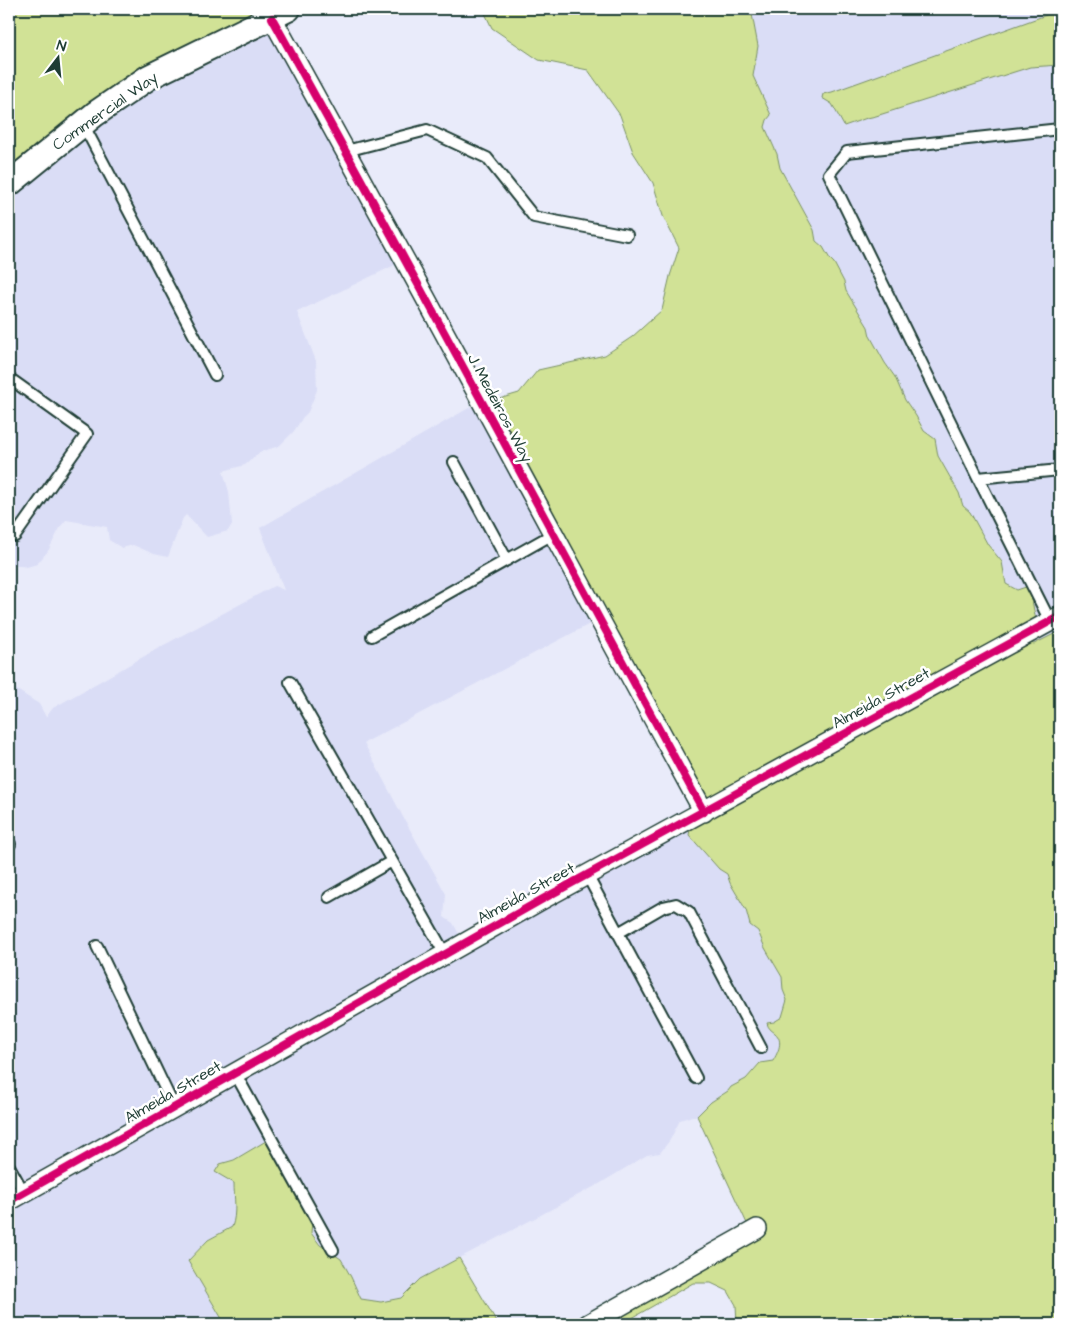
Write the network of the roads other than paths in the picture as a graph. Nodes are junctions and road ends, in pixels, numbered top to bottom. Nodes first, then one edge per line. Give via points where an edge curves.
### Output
1 (280, 13) edge
2 (83, 124) junction
3 (1060, 129) edge
4 (346, 151) junction
5 (9, 184) edge
6 (627, 235) dead end
7 (215, 375) dead end
8 (9, 378) edge
9 (454, 462) dead end
10 (1060, 470) edge
11 (978, 478) junction
12 (553, 534) junction
13 (16, 536) dead end
14 (507, 560) junction
15 (1055, 618) edge
16 (372, 636) dead end
17 (290, 682) dead end
18 (704, 812) junction
19 (392, 861) junction
20 (587, 875) junction
21 (329, 897) dead end
22 (618, 933) junction
23 (97, 946) dead end
24 (445, 954) junction
25 (761, 1048) dead end
26 (235, 1073) junction
27 (696, 1078) dead end
28 (174, 1107) junction
29 (9, 1166) edge
30 (16, 1197) edge
31 (757, 1229) dead end
32 (333, 1250) dead end
33 (588, 1324) edge

1 - 2 street, Commercial Way via 149,77
1 - 4 street, J Medeiros Way
2 - 5 street, Commercial Way
2 - 7 lane
3 - 11 lane via 847,152 829,174
4 - 6 lane via 427,130 487,158 534,217
4 - 12 street, J Medeiros Way
8 - 13 lane via 87,434
9 - 14 lane
10 - 11 lane
11 - 15 lane
12 - 14 lane
12 - 18 street, J Medeiros Way
14 - 16 lane
15 - 18 street, Almeida Street
17 - 19 lane
18 - 20 street, Almeida Street
19 - 21 lane
19 - 24 lane
20 - 22 lane
20 - 24 street, Almeida Street
22 - 25 lane via 663,907 676,904 689,912
22 - 27 lane
23 - 28 lane
24 - 26 street, Almeida Street
26 - 28 street, Almeida Street
26 - 32 lane
28 - 30 street, Almeida Street
29 - 30 lane
31 - 33 street

